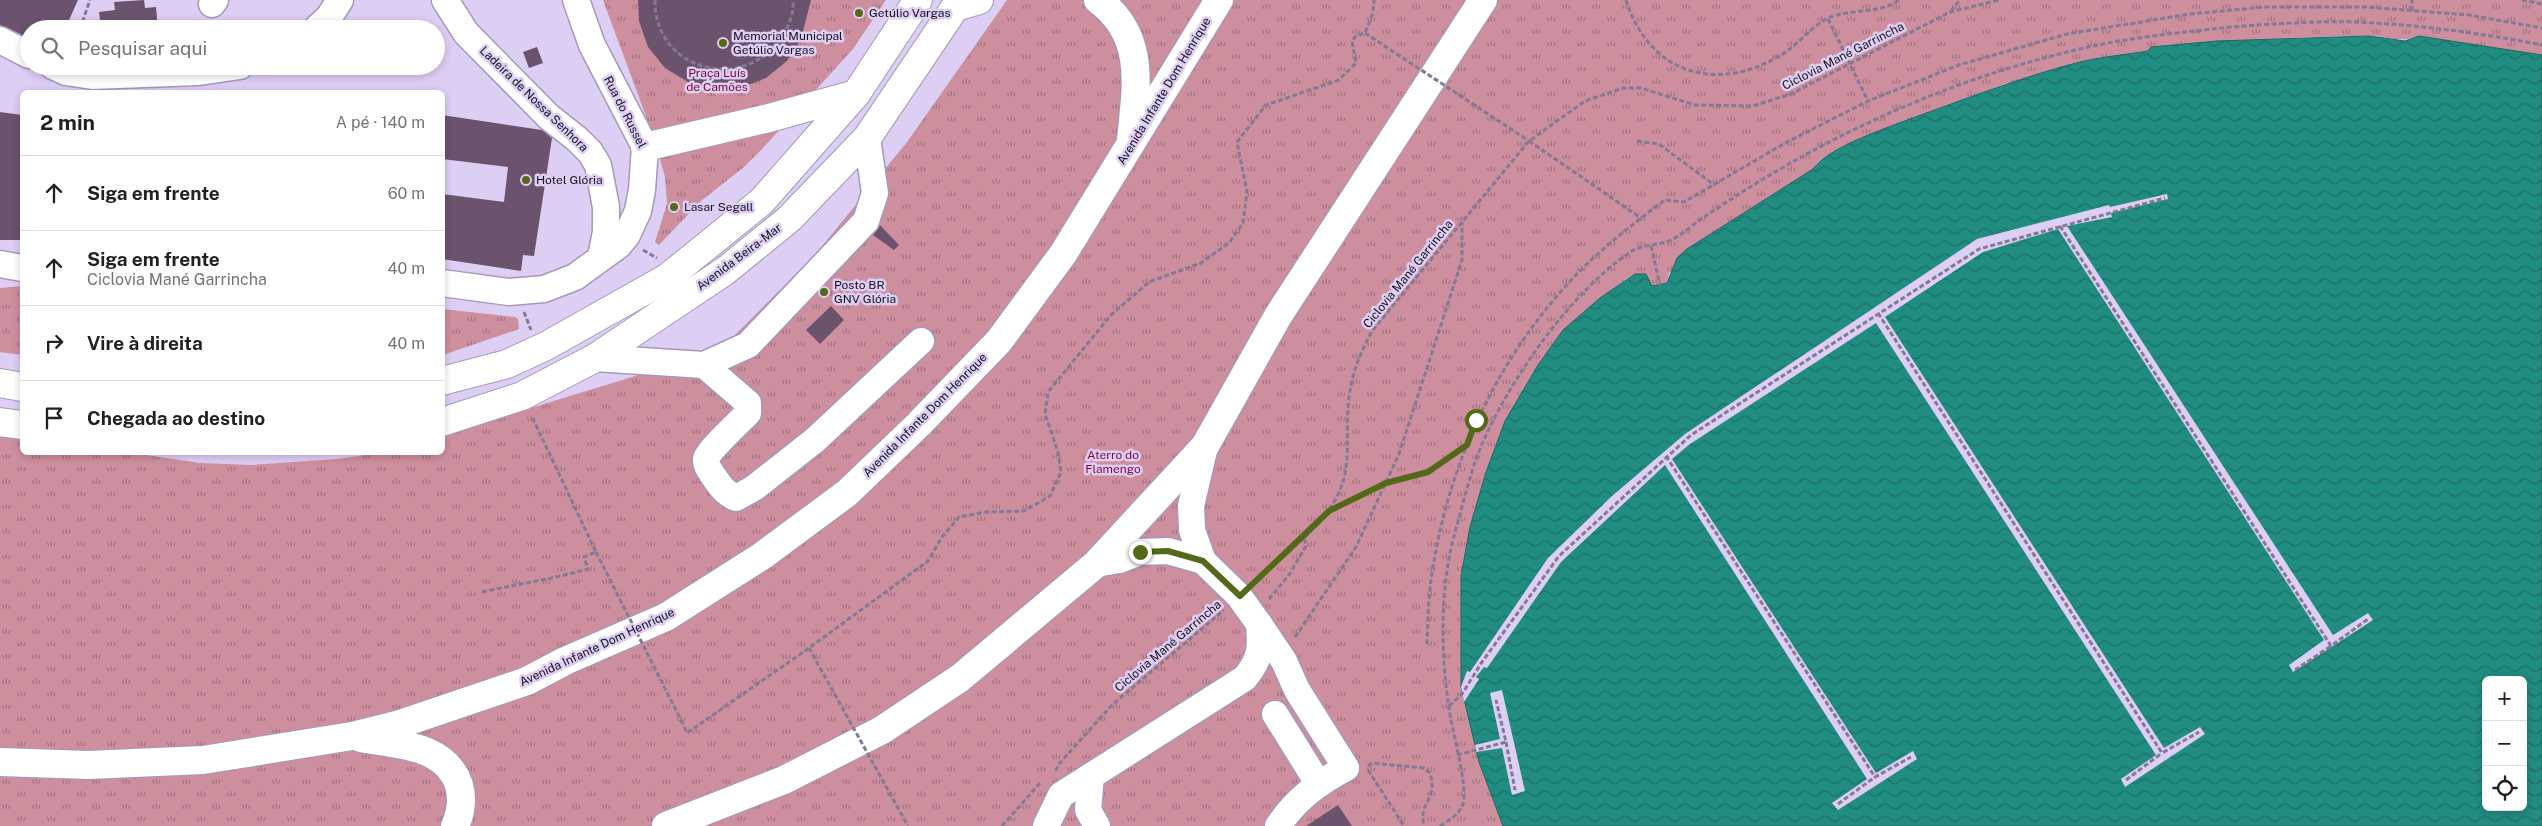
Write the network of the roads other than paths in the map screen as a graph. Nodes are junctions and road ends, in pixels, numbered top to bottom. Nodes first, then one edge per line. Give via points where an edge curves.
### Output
1 (340, 0) edge
2 (444, 0) edge
3 (576, 0) edge
4 (918, 0) edge
5 (1098, 0) edge
6 (1219, 0) edge
7 (1483, 0) edge
8 (965, 2) edge
9 (326, 20) edge
10 (0, 40) edge
11 (20, 50) edge
12 (86, 75) edge
13 (119, 75) edge
14 (856, 94) junction
15 (867, 138) junction
16 (645, 147) junction
17 (1130, 148) junction
18 (601, 257) junction
19 (0, 264) edge
20 (20, 268) edge
21 (20, 268) edge
22 (0, 271) edge
23 (445, 283) edge
24 (921, 341) dead end
25 (594, 358) junction
26 (704, 365) junction
27 (445, 381) edge
28 (0, 383) edge
29 (20, 387) edge
30 (445, 421) edge
31 (0, 422) edge
32 (20, 425) edge
33 (1205, 446) junction
34 (1203, 561) junction
35 (1096, 564) junction
36 (1262, 614) junction
37 (1275, 714) dead end
38 (352, 736) junction
39 (0, 762) edge
40 (1091, 776) junction
41 (1318, 783) junction
42 (455, 826) edge
43 (666, 826) edge
44 (1046, 826) edge
45 (1097, 826) edge
46 (1278, 826) edge

1 - 9 street
2 - 18 street, Ladeira de Nossa Senhora via 466,33 550,117 577,139 598,165 606,207
3 - 16 street, Rua do Russel via 592,46
4 - 14 main road
5 - 17 main road via 1123,26 1132,45 1137,73
6 - 17 main road, Avenida Infante Dom Henrique
7 - 33 main road via 1278,316
8 - 15 main road, Avenida Beira-Mar
10 - 11 street
12 - 13 street
14 - 16 main road
14 - 27 main road via 761,202 666,278 546,346 507,364
15 - 25 main road, Avenida Beira-Mar via 789,219 732,265
15 - 26 street via 875,193 866,221 748,345
16 - 18 street, Rua do Russel via 645,171 638,210 627,235
17 - 38 main road, Avenida Infante Dom Henrique via 1063,254 999,341 847,493 762,556 666,616 565,661 527,682 400,724
18 - 23 street, Rua do Russel via 574,277 544,289 509,292
19 - 20 street
21 - 22 street
24 - 26 street via 815,440 754,488 736,498 726,493 708,468 706,459 709,450 748,413 748,403
25 - 26 street
25 - 30 main road, Avenida Beira-Mar via 522,396
28 - 29 main road
31 - 32 main road
33 - 34 street via 1191,506 1192,530
33 - 35 main road
34 - 35 street via 1168,551 1140,552
34 - 36 street
35 - 43 main road via 960,678 882,730 784,780
36 - 40 street via 1261,647 1257,662 1245,678
36 - 41 street via 1297,690 1346,768
37 - 41 street
38 - 39 main road, Avenida Infante Dom Henrique via 204,760 88,765
38 - 42 main road via 427,750 441,757 455,775 461,793 461,814
40 - 44 street via 1061,795
40 - 45 street via 1088,810
41 - 46 street via 1290,808

